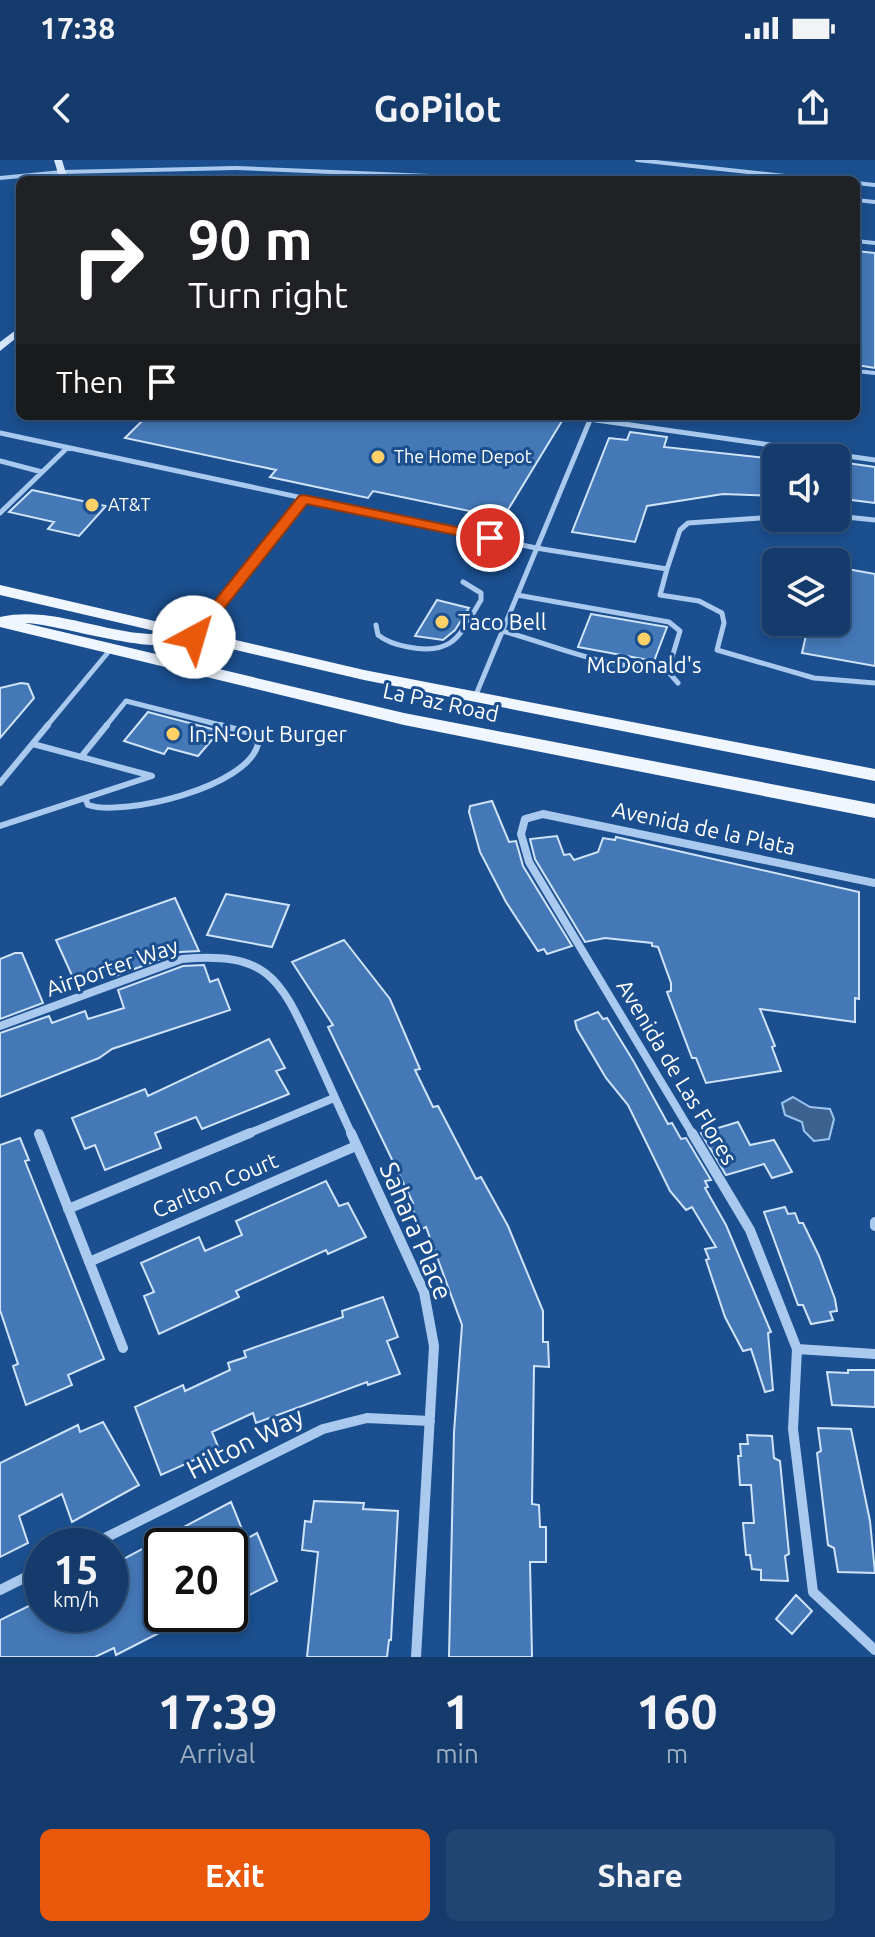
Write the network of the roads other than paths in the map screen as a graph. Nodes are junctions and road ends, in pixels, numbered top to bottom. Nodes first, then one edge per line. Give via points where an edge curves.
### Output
1 (58, 160) edge
2 (637, 160) edge
3 (63, 176) edge
4 (415, 176) edge
5 (786, 176) edge
6 (590, 420) joint
7 (0, 433) edge
8 (67, 448) junction
9 (875, 460) edge
10 (0, 461) edge
11 (42, 472) junction
12 (304, 499) junction
13 (0, 513) edge
14 (850, 517) edge
15 (762, 518) edge
16 (875, 520) edge
17 (536, 548) junction
18 (667, 569) junction
19 (463, 582) dead end
20 (0, 590) edge
21 (517, 595) junction
22 (0, 621) edge
23 (376, 625) dead end
24 (502, 631) junction
25 (194, 637) junction
26 (110, 650) junction
27 (665, 668) junction
28 (678, 683) dead end
29 (875, 683) edge
30 (475, 697) junction
31 (33, 744) junction
32 (81, 757) junction
33 (875, 775) edge
34 (0, 783) edge
35 (85, 798) junction
36 (875, 811) edge
37 (525, 819) joint
38 (0, 826) edge
39 (875, 883) edge
40 (239, 959) joint
41 (0, 1026) edge
42 (334, 1098) junction
43 (39, 1134) dead end
44 (356, 1146) junction
45 (68, 1209) junction
46 (89, 1262) junction
47 (123, 1348) dead end
48 (797, 1349) junction
49 (875, 1354) edge
50 (430, 1421) junction
51 (125, 1528) edge
52 (24, 1578) edge
53 (0, 1590) edge
54 (875, 1650) edge
55 (416, 1657) edge

1 - 3 main road
2 - 5 lane
3 - 4 street via 236,168
6 - 9 lane
6 - 17 lane
7 - 8 lane
8 - 11 lane
8 - 12 lane
10 - 11 lane
11 - 13 lane
12 - 17 lane
12 - 25 lane
14 - 16 lane
15 - 18 lane via 688,523 680,530
17 - 18 lane
17 - 21 lane
18 - 29 lane via 660,595 699,601 722,613 717,650 756,658 783,672 856,685
19 - 23 lane via 477,588 481,600 446,650 426,652 385,641 375,632
20 - 25 main road, La Paz Road
21 - 24 lane
21 - 27 lane via 669,622 680,631
22 - 25 main road via 45,618 146,641
22 - 26 main road, La Paz Road
24 - 27 lane via 588,657
24 - 30 lane
25 - 30 main road, La Paz Road
26 - 31 lane
26 - 36 main road, La Paz Road via 404,719
27 - 28 lane
30 - 33 main road, La Paz Road
31 - 32 lane
31 - 34 lane
32 - 35 lane via 152,776
32 - 35 lane via 126,701 247,732 254,736 256,752 228,777 198,791 103,810 88,805
35 - 38 lane
37 - 39 street, Avenida de la Plata via 543,814
37 - 48 street, Avenida de Las Flores via 521,834 529,862 750,1230
40 - 41 street, Airporter Way via 182,959
40 - 42 street, Sahara Place via 269,974 287,993
42 - 44 street, Sahara Place
42 - 45 street, Carlton Court
43 - 45 street
44 - 46 street, Carlton Court
44 - 50 street, Sahara Place via 424,1292 434,1346
45 - 46 street
46 - 47 street
48 - 49 street
48 - 54 street via 793,1429 813,1592
50 - 51 street, Hilton Way via 367,1418 323,1429
50 - 55 street, Sahara Place
52 - 53 street

